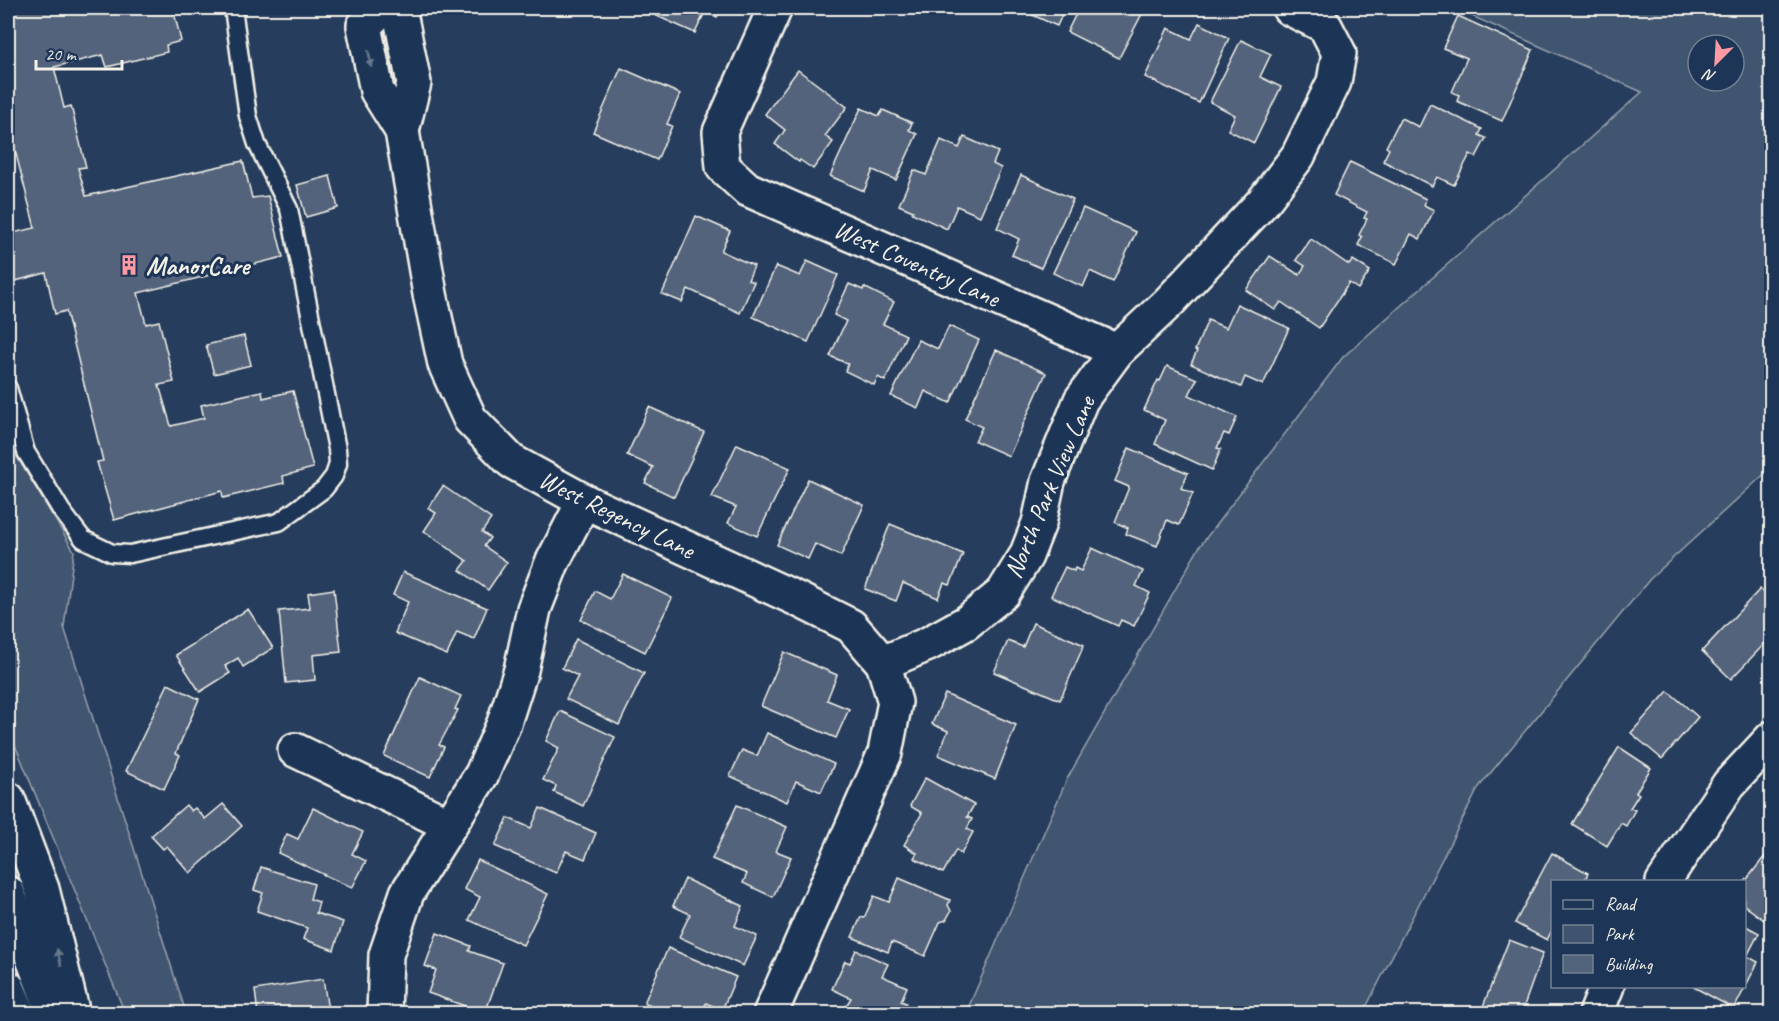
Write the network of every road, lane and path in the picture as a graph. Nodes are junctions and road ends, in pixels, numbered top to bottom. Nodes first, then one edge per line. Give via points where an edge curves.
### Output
1 (233, 8) edge
2 (382, 8) edge
3 (399, 8) edge
4 (775, 8) edge
5 (1289, 8) edge
6 (402, 130) junction
7 (1117, 351) junction
8 (8, 388) edge
9 (584, 501) junction
10 (883, 663) junction
11 (1772, 738) edge
12 (295, 750) dead end
13 (8, 799) edge
14 (450, 825) junction
15 (1664, 880) edge
16 (8, 893) edge
17 (8, 988) edge
18 (1607, 988) edge
19 (18, 1014) edge
20 (54, 1014) edge
21 (73, 1014) edge
22 (384, 1014) edge
23 (770, 1014) edge
24 (1596, 1014) edge

1 - 8 lane via 248,117 289,209 337,449 334,476 324,489 279,522 130,554 112,553 83,539 61,510 26,452
2 -> 6 street via 364,26 376,90
3 - 6 street via 414,83
4 - 7 street, West Coventry Lane via 720,132 723,167 747,189
5 - 7 street, North Park View Lane via 1325,26 1339,52 1334,82 1298,156 1248,219
6 - 9 street, West Regency Lane via 445,364 470,419 511,460
7 - 10 street, North Park View Lane via 1081,400 1048,481 1035,534 1003,593 966,623
9 - 10 street, West Regency Lane via 851,626
9 - 14 street via 534,609 504,723 482,774
10 - 23 street via 895,702 885,753
11 - 15 street via 1730,784
12 - 14 street
21 -> 13 street via 42,889
14 - 22 street via 407,893 386,955
16 - 20 street
17 - 19 street
18 - 24 street

